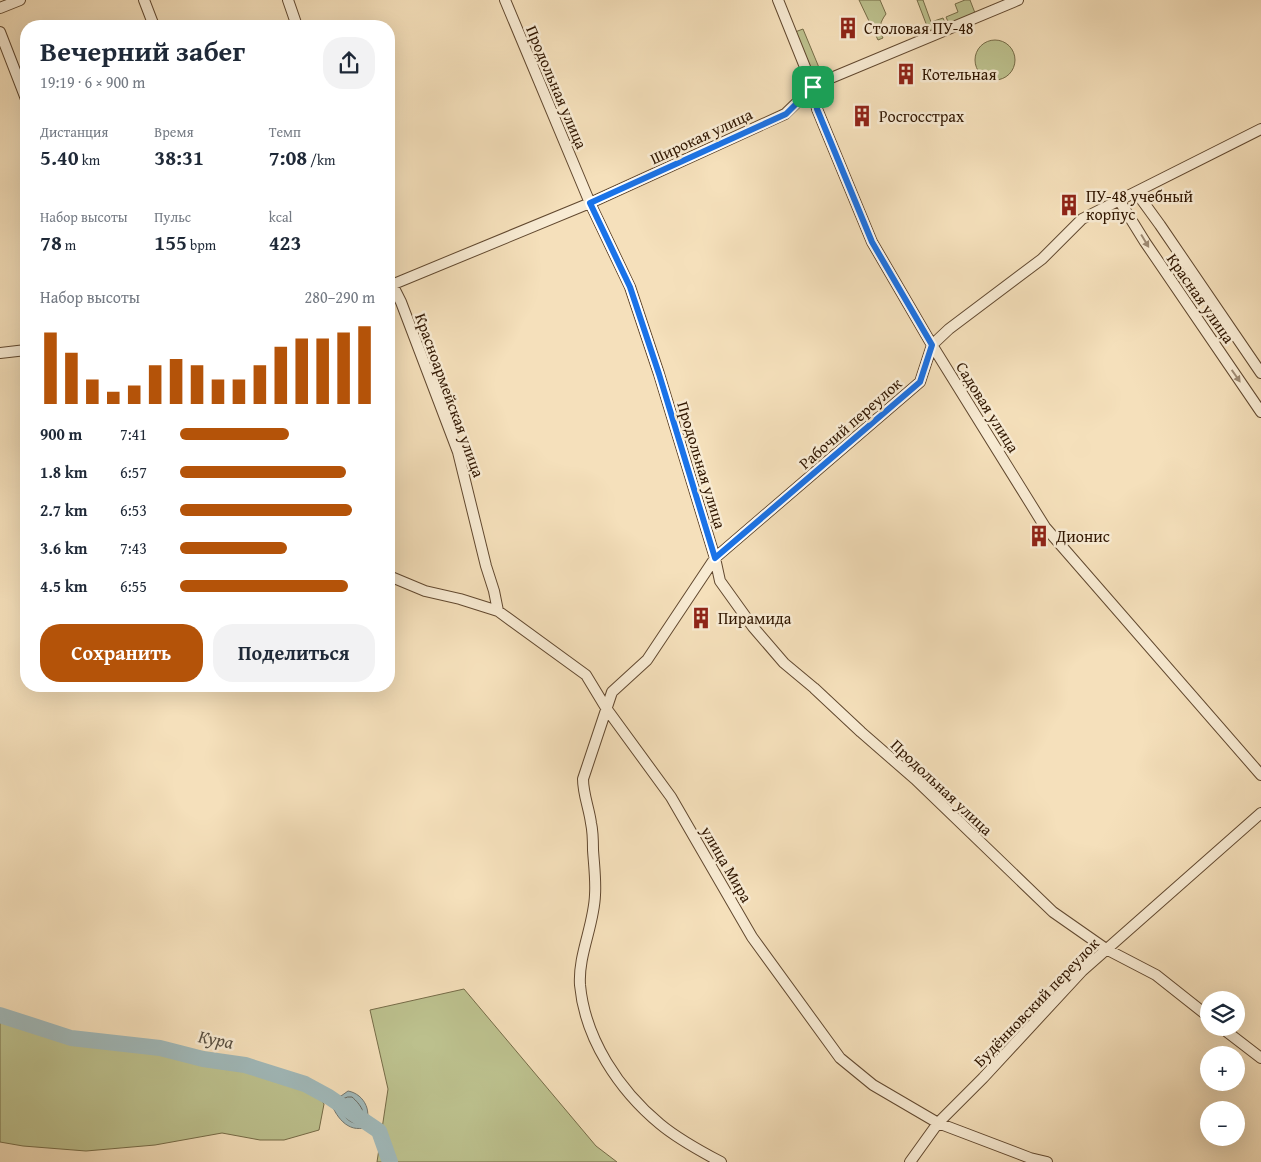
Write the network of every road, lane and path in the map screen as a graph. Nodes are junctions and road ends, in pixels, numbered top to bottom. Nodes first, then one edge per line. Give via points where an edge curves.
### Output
1 (20, 0) edge
2 (144, 0) edge
3 (288, 0) edge
4 (505, 0) edge
5 (778, 0) edge
6 (1018, 0) edge
7 (0, 8) edge
8 (152, 20) edge
9 (295, 20) edge
10 (0, 32) edge
11 (20, 84) edge
12 (813, 87) junction
13 (1261, 129) edge
14 (1136, 192) junction
15 (1119, 200) junction
16 (590, 203) junction
17 (395, 281) edge
18 (395, 292) edge
19 (932, 345) junction
20 (20, 351) edge
21 (0, 353) edge
22 (1261, 373) edge
23 (1261, 412) edge
24 (715, 558) junction
25 (395, 578) edge
26 (498, 611) junction
27 (606, 708) junction
28 (1261, 775) edge
29 (1261, 813) edge
30 (1106, 949) junction
31 (1200, 1010) edge
32 (1232, 1036) edge
33 (1261, 1058) edge
34 (938, 1123) junction
35 (721, 1162) edge
36 (910, 1162) edge
37 (1047, 1162) edge

1 - 7 street
2 - 8 street
3 - 9 street
4 - 16 street, Продольная улица
5 - 12 street, Садовая улица
6 - 12 street, Широкая улица
10 - 11 street
12 - 16 street, Широкая улица via 786,114
12 - 19 street, Садовая улица via 817,109 872,242
13 - 14 street, Рабочий переулок
14 - 15 street, Рабочий переулок
14 - 22 street, Красная улица
15 - 19 street, Рабочий переулок via 1082,219 1042,259
15 -> 23 street, Красная улица
16 - 17 street, Широкая улица
16 - 24 street, Продольная улица via 630,287
18 - 26 street, Красноармейская улица via 458,452
19 - 24 street, Рабочий переулок via 920,382
19 - 28 street, Садовая улица via 1046,527
20 - 21 street
24 - 27 street, Рабочий переулок via 647,660 612,692
24 - 30 street, Продольная улица via 720,581 752,627 784,664 914,779 1053,912
25 - 26 street, улица Мира via 425,591
26 - 27 street, улица Мира via 586,675
27 - 34 street, улица Мира via 671,797 752,937 840,1058 873,1085
27 - 35 street, Рабочий переулок via 583,779 593,833 595,870 594,904 580,984 586,1014 595,1041 612,1072 632,1096 660,1124
29 - 30 street, Будённовский переулок
30 - 31 street, Продольная улица via 1156,975
30 - 34 street, Будённовский переулок
32 - 33 street
34 - 36 street, Будённовский переулок
34 - 37 street, улица Мира

